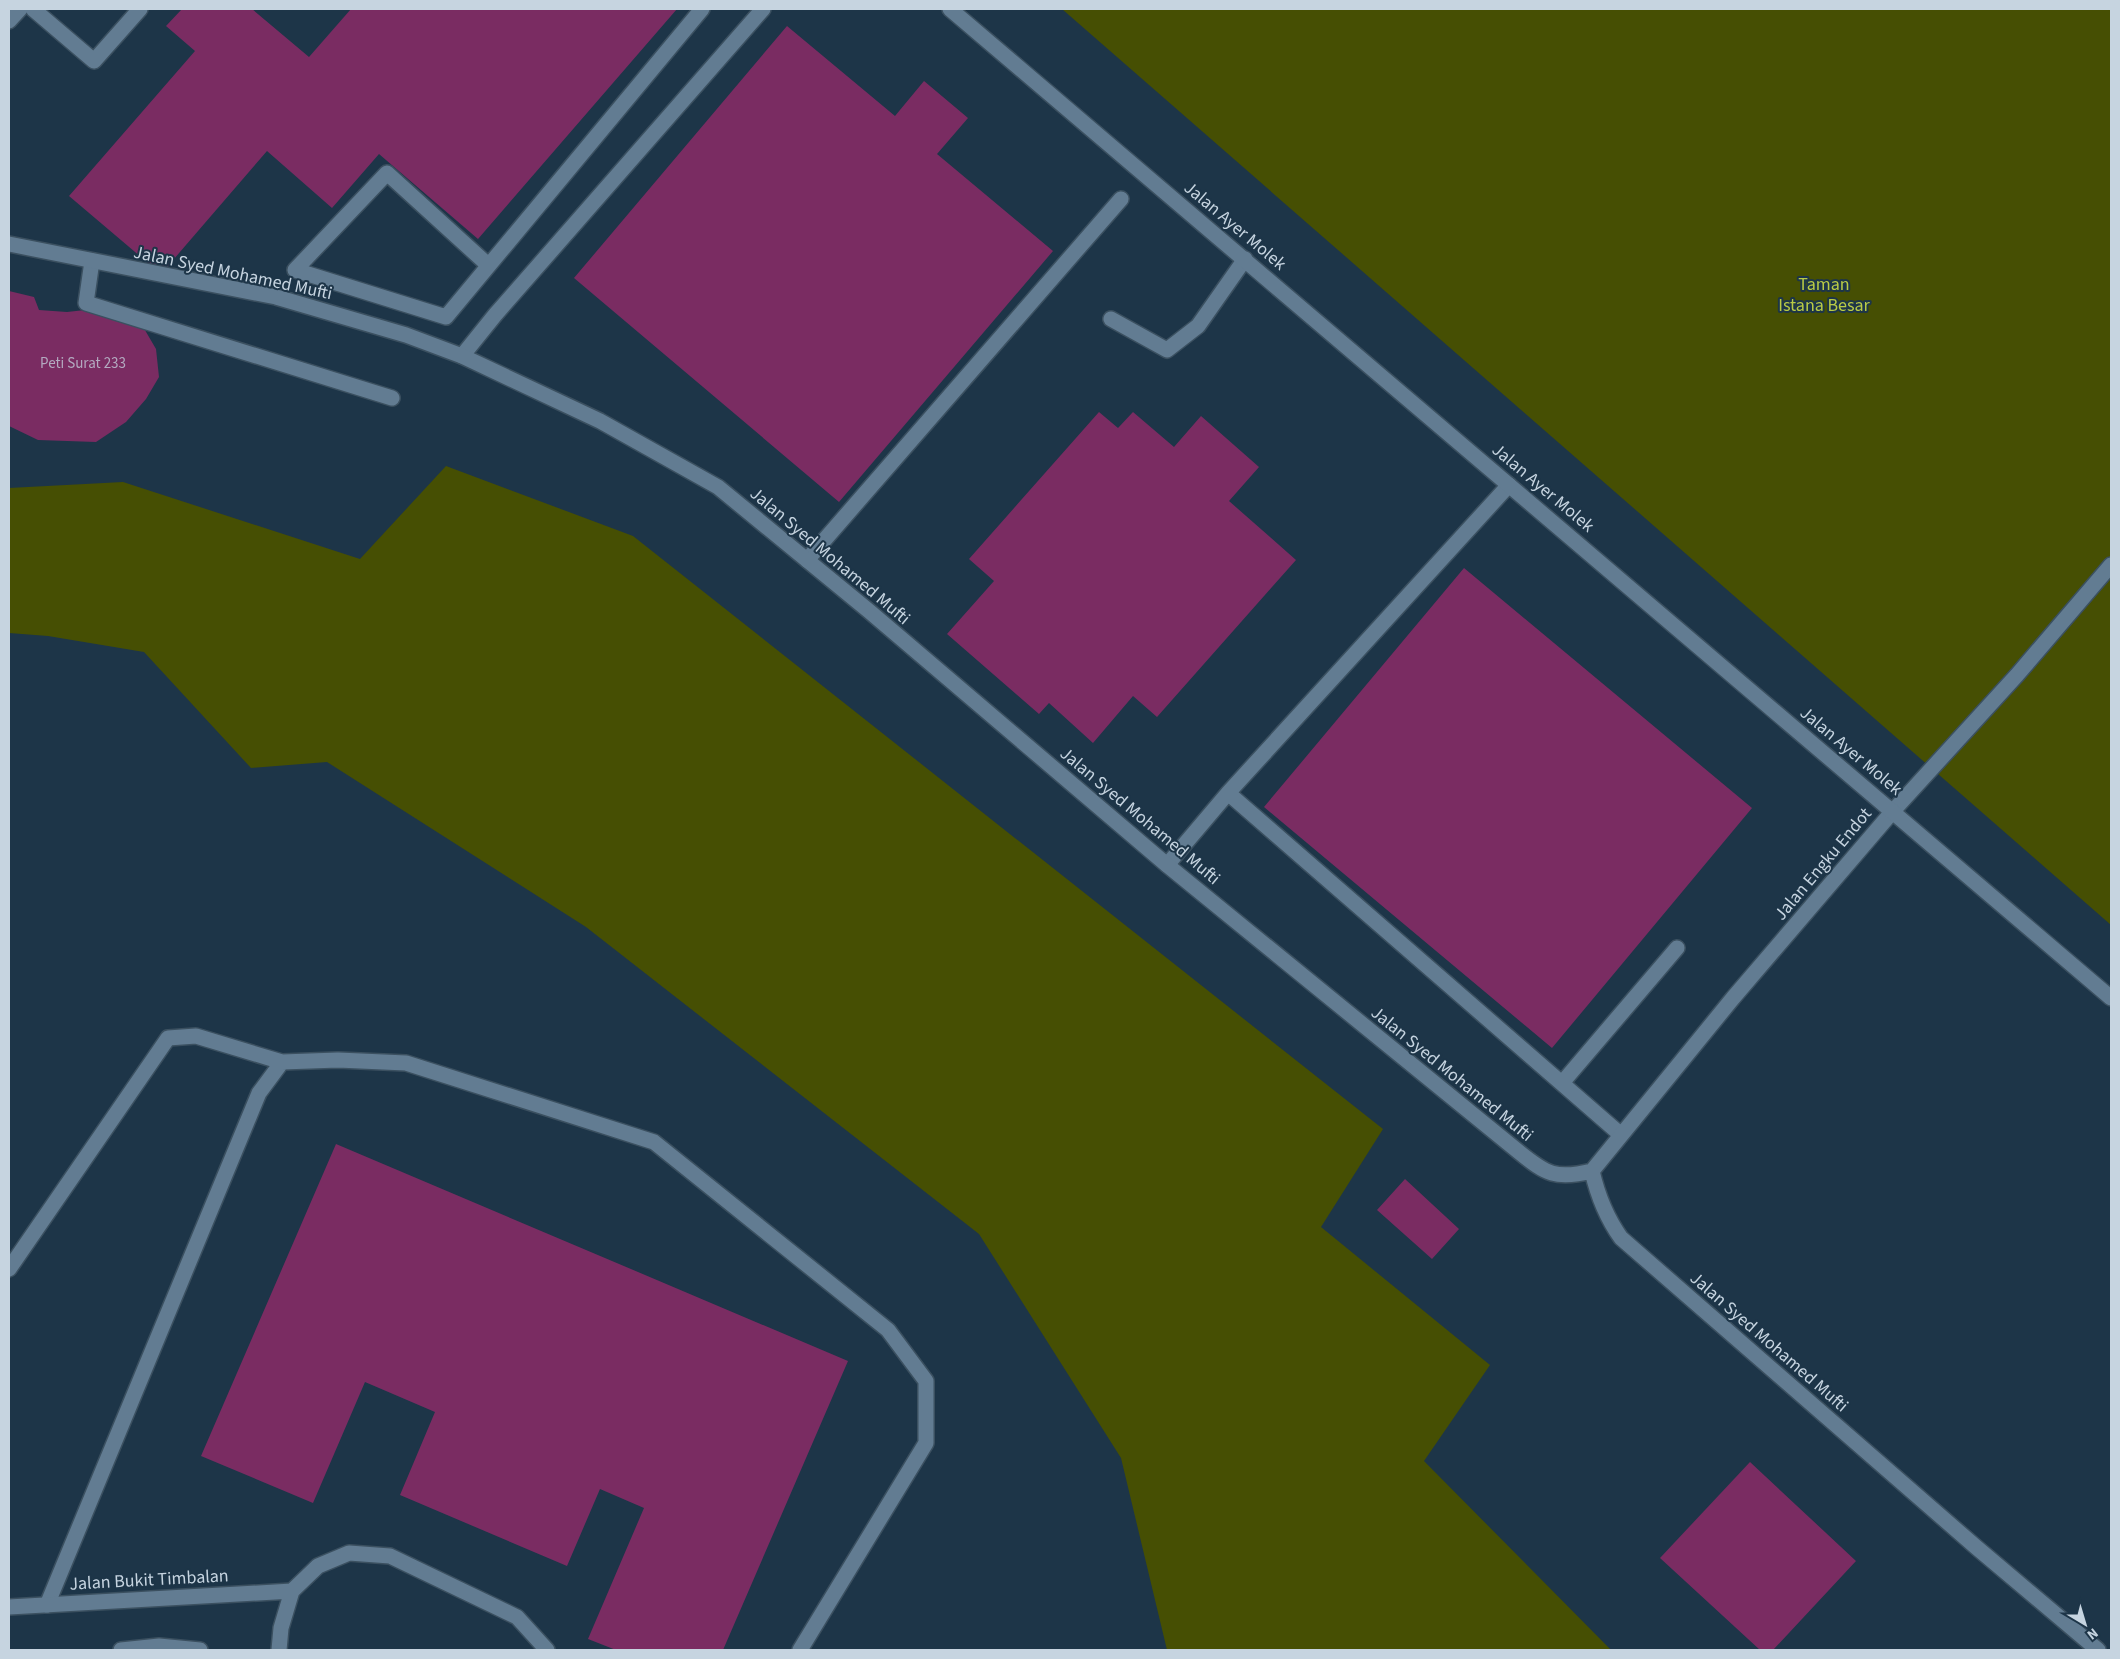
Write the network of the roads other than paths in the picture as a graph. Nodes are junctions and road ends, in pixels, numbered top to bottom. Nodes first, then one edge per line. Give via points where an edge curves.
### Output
1 (20, 9) edge
2 (33, 9) edge
3 (140, 9) edge
4 (702, 9) edge
5 (763, 9) edge
6 (950, 9) edge
7 (9, 21) edge
8 (1121, 199) dead end
9 (9, 244) edge
10 (1245, 259) junction
11 (92, 262) junction
12 (488, 265) junction
13 (1111, 319) dead end
14 (462, 356) junction
15 (392, 398) dead end
16 (1509, 484) junction
17 (807, 560) junction
18 (2111, 566) edge
19 (1228, 793) junction
20 (1892, 811) junction
21 (1167, 865) junction
22 (1677, 948) dead end
23 (2111, 998) edge
24 (282, 1062) junction
25 (1562, 1083) junction
26 (1620, 1134) junction
27 (1592, 1172) junction
28 (9, 1269) edge
29 (292, 1591) junction
30 (47, 1605) junction
31 (9, 1607) edge
32 (121, 1650) edge
33 (200, 1650) edge
34 (279, 1650) edge
35 (547, 1650) edge
36 (800, 1650) edge
37 (2098, 1650) edge

1 - 7 street
2 - 3 street via 94,61
4 - 12 street
5 - 14 street
6 - 10 street, Jalan Ayer Molek
8 - 17 street
9 - 11 street, Jalan Syed Mohamed Mufti
10 - 13 street via 1198,326 1167,350
10 - 16 street, Jalan Ayer Molek
11 - 14 street, Jalan Syed Mohamed Mufti via 276,298 406,335
11 - 15 street via 86,303
12 - 12 street via 446,317 295,270 387,173
14 - 17 street, Jalan Syed Mohamed Mufti via 600,421 718,487
16 - 19 street
16 - 20 street, Jalan Ayer Molek
17 - 21 street, Jalan Syed Mohamed Mufti
18 - 20 street, Jalan Engku Endot via 2017,675
19 - 21 street
19 - 25 street
20 - 23 street, Jalan Ayer Molek
20 - 26 street, Jalan Engku Endot
21 - 27 street, Jalan Syed Mohamed Mufti via 1541,1170 1574,1176
22 - 25 street
24 - 28 street via 196,1036 168,1038
24 - 30 street via 258,1093
24 - 36 street via 406,1063 654,1142 888,1330 926,1381 926,1443
25 - 26 street
26 - 27 street, Jalan Engku Endot
27 - 37 street, Jalan Syed Mohamed Mufti via 1605,1213 1621,1238
29 - 30 street, Jalan Bukit Timbalan
29 - 34 street via 281,1628
29 - 35 street via 318,1566 350,1553 390,1556 517,1617
30 - 31 street, Jalan Bukit Timbalan
32 - 33 street via 160,1646

